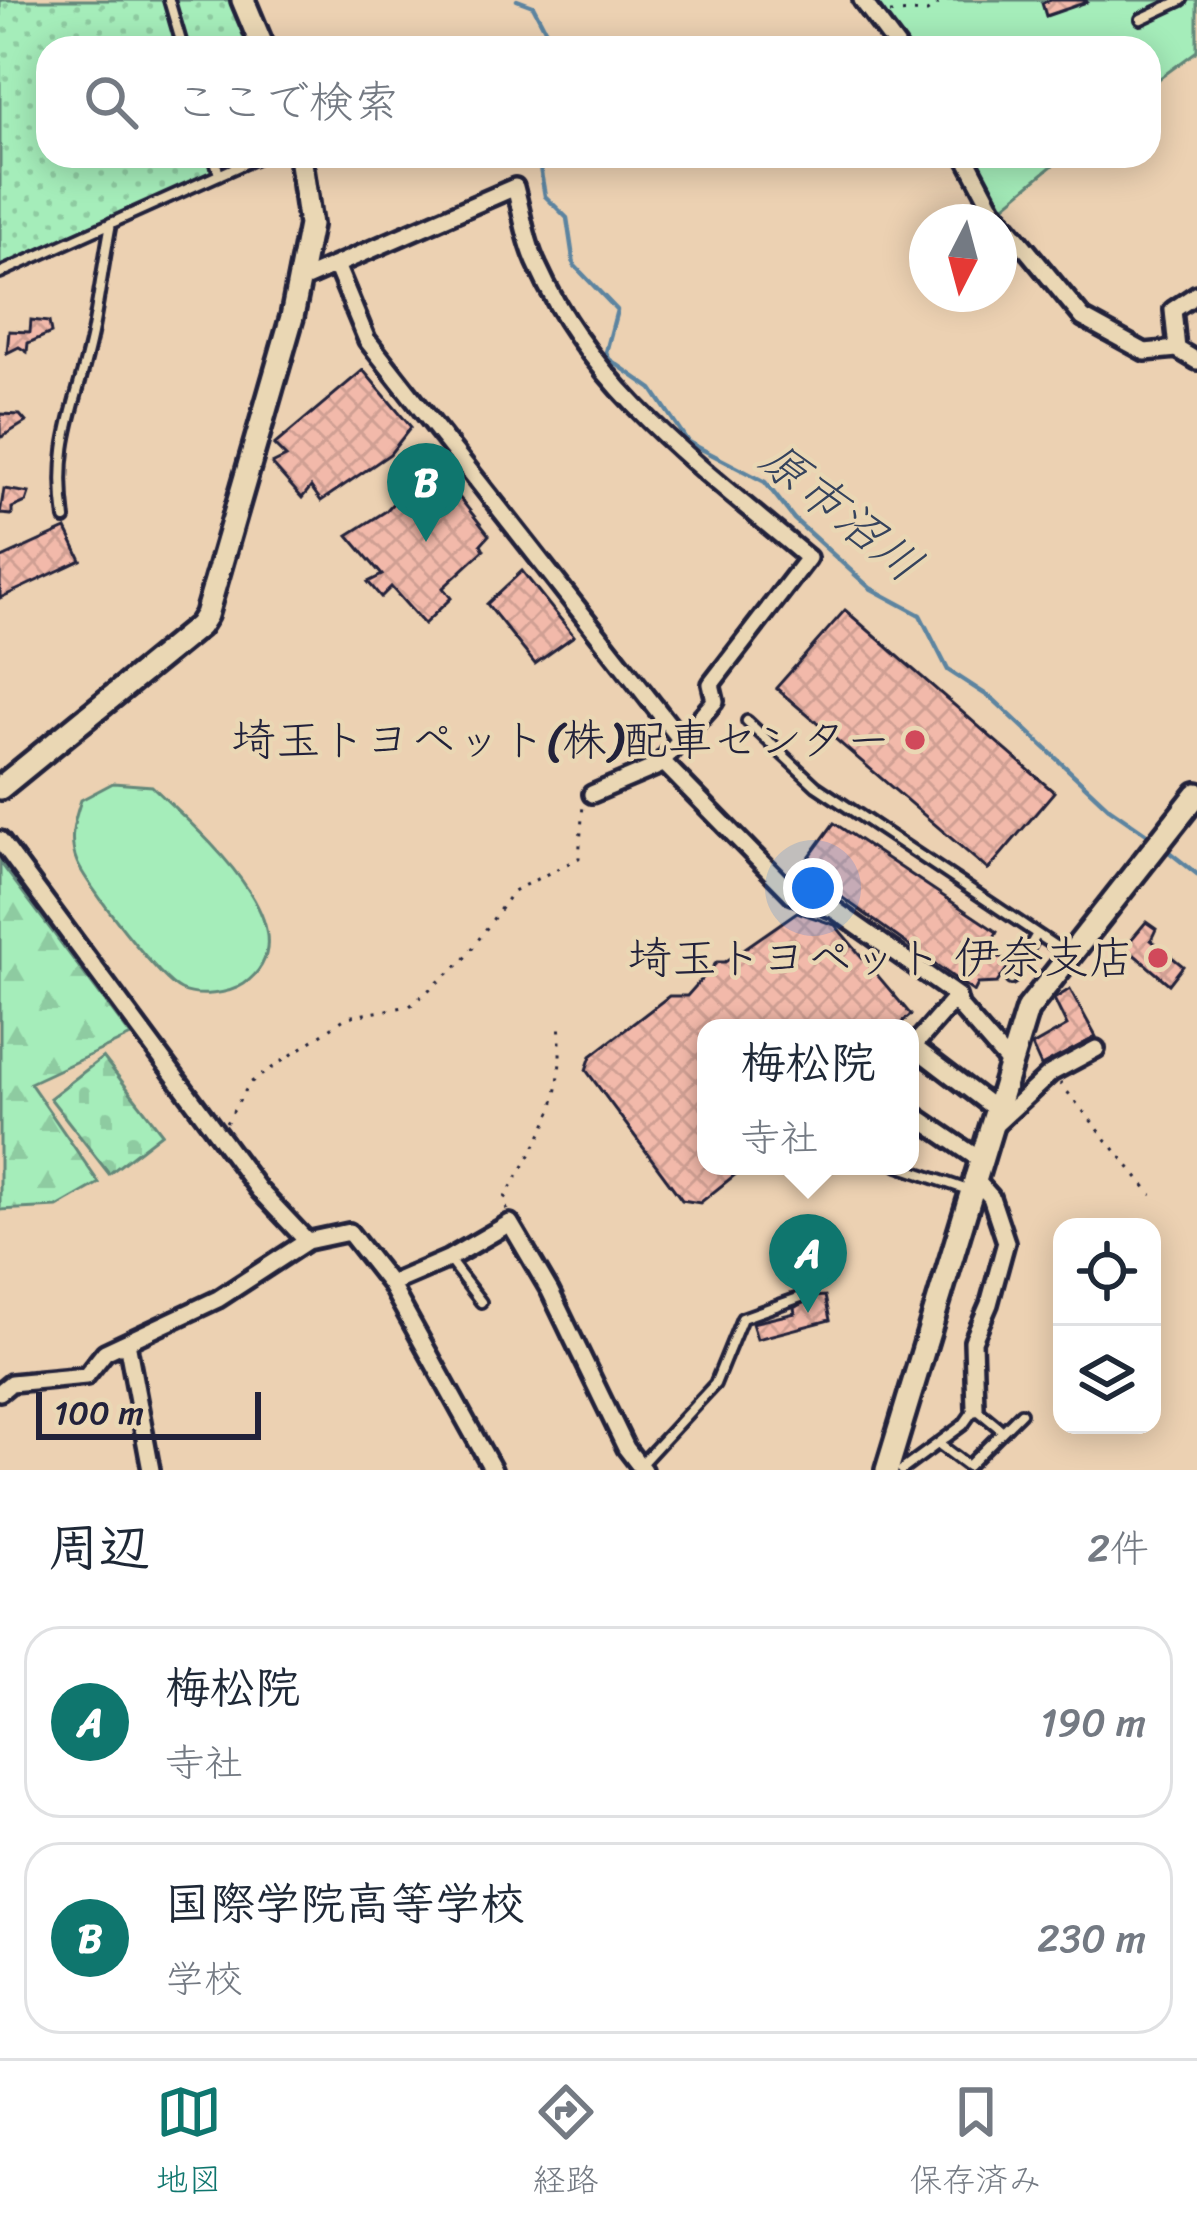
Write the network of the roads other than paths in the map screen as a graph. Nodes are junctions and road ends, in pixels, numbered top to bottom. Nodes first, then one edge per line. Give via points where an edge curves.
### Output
1 (169, 0) edge
2 (243, 0) edge
3 (1183, 0) edge
4 (867, 6) edge
5 (1141, 19) dead end
6 (180, 36) edge
7 (258, 36) edge
8 (889, 36) edge
9 (217, 168) edge
10 (234, 168) edge
11 (301, 168) edge
12 (971, 168) edge
13 (219, 175) junction
14 (111, 223) junction
15 (336, 265) junction
16 (0, 272) edge
17 (299, 281) junction
18 (1197, 294) edge
19 (1177, 349) junction
20 (1197, 361) edge
21 (65, 518) dead end
22 (747, 721) dead end
23 (681, 740) junction
24 (662, 761) junction
25 (0, 788) edge
26 (592, 794) road end
27 (1197, 794) edge
28 (0, 839) edge
29 (1037, 934) junction
30 (1068, 955) junction
31 (1011, 979) dead end
32 (957, 996) junction
33 (919, 1040) edge
34 (1096, 1049) dead end
35 (919, 1053) edge
36 (1008, 1062) junction
37 (994, 1108) junction
38 (919, 1121) edge
39 (986, 1134) junction
40 (919, 1169) edge
41 (974, 1176) junction
42 (307, 1240) junction
43 (448, 1259) junction
44 (390, 1284) junction
45 (804, 1296) dead end
46 (481, 1302) dead end
47 (127, 1342) junction
48 (0, 1392) edge
49 (975, 1408) junction
50 (1021, 1413) dead end
51 (1003, 1431) junction
52 (940, 1444) junction
53 (642, 1468) edge
54 (151, 1470) edge
55 (494, 1470) edge
56 (887, 1470) edge
57 (902, 1470) edge

1 - 6 lane
2 - 7 street
3 - 5 lane
4 - 8 street
9 - 13 lane
10 - 13 lane
11 - 17 street via 310,225
12 - 19 street via 993,209 1083,318 1145,352
13 - 14 lane
14 - 16 lane
14 - 21 lane via 91,340 65,424
15 - 17 street
15 - 23 street via 368,340
15 - 23 street via 515,187 569,326 638,414 808,558 711,684 715,701
17 - 25 street via 206,615
18 - 19 street via 1172,310
19 - 20 street
22 - 29 lane via 816,786
23 - 24 street
24 - 26 street
24 - 32 street via 793,895 835,910
27 - 30 street
28 - 42 street via 259,1190
29 - 30 lane
29 - 31 lane
30 - 36 street via 1027,1010
32 - 33 street
32 - 36 street
34 - 39 street via 1051,1073
35 - 37 street
36 - 37 street
37 - 39 street
38 - 41 street
39 - 41 street
40 - 41 lane
41 - 49 street via 991,1197 1006,1242 973,1341
41 - 56 street
42 - 44 street via 349,1232
42 - 47 street via 218,1299
43 - 44 street
43 - 46 lane
43 - 53 street via 510,1223
44 - 55 street
45 - 53 lane via 742,1318 716,1384
47 - 48 street via 105,1352 86,1376 11,1383
47 - 54 street
49 - 51 lane
49 - 52 lane
50 - 51 lane
51 - 52 lane via 968,1466
52 - 57 lane

